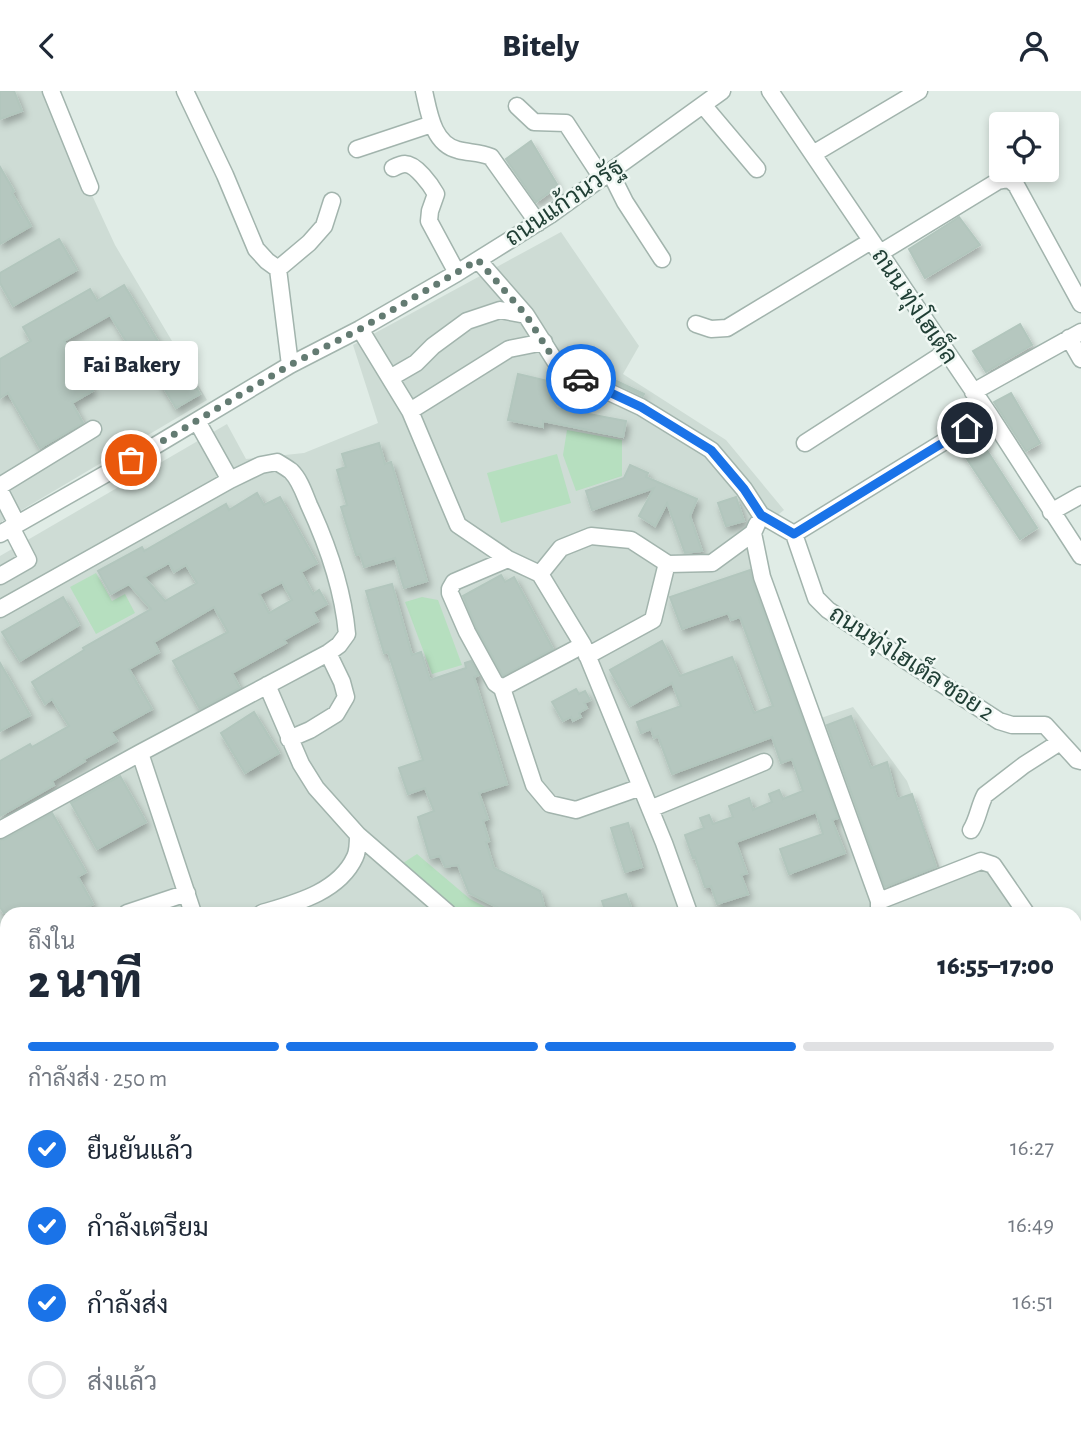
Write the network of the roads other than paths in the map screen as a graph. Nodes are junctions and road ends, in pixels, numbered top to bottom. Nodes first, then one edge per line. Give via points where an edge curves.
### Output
1 (51, 91) edge
2 (185, 91) edge
3 (424, 91) edge
4 (722, 91) edge
5 (770, 91) edge
6 (919, 91) edge
7 (703, 105) junction
8 (517, 106) dead end
9 (432, 124) junction
10 (357, 149) dead end
11 (813, 154) junction
12 (393, 167) dead end
13 (757, 169) dead end
14 (606, 175) junction
15 (90, 187) dead end
16 (332, 201) dead end
17 (538, 223) junction
18 (876, 247) junction
19 (662, 259) dead end
20 (478, 260) junction
21 (278, 268) junction
22 (457, 273) junction
23 (1081, 304) edge
24 (526, 315) junction
25 (696, 324) dead end
26 (360, 329) junction
27 (1075, 335) edge
28 (544, 342) junction
29 (946, 352) junction
30 (1081, 359) edge
31 (290, 365) junction
32 (390, 378) junction
33 (973, 392) junction
34 (410, 411) junction
35 (989, 414) junction
36 (197, 421) junction
37 (93, 429) dead end
38 (805, 443) dead end
39 (230, 480) junction
40 (0, 489) edge
41 (1081, 495) edge
42 (1051, 512) junction
43 (761, 515) junction
44 (9, 528) edge
45 (753, 533) junction
46 (794, 534) junction
47 (1081, 556) edge
48 (508, 559) junction
49 (667, 563) junction
50 (5, 573) edge
51 (540, 574) junction
52 (25, 594) junction
53 (0, 609) edge
54 (585, 651) junction
55 (328, 653) junction
56 (267, 685) junction
57 (502, 688) junction
58 (289, 739) junction
59 (1060, 742) junction
60 (140, 753) junction
61 (1081, 761) edge
62 (764, 762) dead end
63 (641, 787) junction
64 (650, 809) junction
65 (0, 830) edge
66 (971, 830) dead end
67 (358, 835) junction
68 (187, 893) junction
69 (145, 907) edge
70 (191, 907) edge
71 (303, 907) edge
72 (441, 907) edge
73 (687, 907) edge
74 (879, 907) edge
75 (1022, 907) edge

1 - 15 street
2 - 21 street via 256,249
3 - 9 street
4 - 7 street, ถนนแก้วนวรัฐ
5 - 11 street, ถนน ทุ่งโฮเต็ล
6 - 11 street
7 - 13 street
7 - 14 street, ถนนแก้วนวรัฐ
8 - 14 street via 534,122 566,123
9 - 10 street
9 - 17 street via 446,146 491,157
11 - 18 street, ถนน ทุ่งโฮเต็ล
12 - 22 street via 413,166 436,194 429,221
14 - 17 street, ถนนแก้วนวรัฐ
14 - 19 street
16 - 21 street via 324,226
17 - 20 street, ถนนแก้วนวรัฐ
18 - 23 street via 1009,179
18 - 25 street via 727,328
18 - 29 street, ถนน ทุ่งโฮเต็ล
20 - 22 street, ถนนแก้วนวรัฐ
20 - 24 street
21 - 31 street
22 - 26 street, ถนนแก้วนวรัฐ
24 - 28 street
24 - 32 street via 500,310 467,321
26 - 31 street, ถนนแก้วนวรัฐ
26 - 32 street
27 - 30 street
27 - 33 street
28 - 34 street via 509,349
28 - 43 street via 560,369 641,407 711,450
29 - 33 street, ถนน ทุ่งโฮเต็ล
29 - 38 street
31 - 36 street, ถนนแก้วนวรัฐ
32 - 34 street
33 - 35 street, ถนน ทุ่งโฮเต็ล
34 - 48 street via 458,525
35 - 42 street, ถนน ทุ่งโฮเต็ล
35 - 46 street
36 - 39 street
36 - 44 street, ถนนแก้วนวรัฐ
37 - 40 street
39 - 52 street
39 - 55 street via 278,462 299,482 321,531 345,613 347,634
40 - 44 street
41 - 42 street
42 - 47 street, ถนน ทุ่งโฮเต็ล
43 - 45 street
43 - 46 street
44 - 50 street via 29,560
45 - 49 street via 712,563
45 - 74 street via 762,577
46 - 59 street, ถนนทุ่งโฮเต็ล ซอย 2 via 816,598 828,610 999,721 1045,725
48 - 51 street
48 - 57 street via 454,582 450,589 467,632
49 - 51 street via 631,540 592,536 561,548
49 - 54 street via 653,620
50 - 52 street
51 - 54 street
52 - 53 street
54 - 57 street
54 - 63 street
55 - 56 street
55 - 58 street via 346,697 336,714
56 - 58 street
56 - 60 street
57 - 63 street via 534,785 550,804 576,810
58 - 67 street via 316,788
59 - 61 street, ถนนทุ่งโฮเต็ล ซอย 2
59 - 66 street via 985,796
60 - 65 street
60 - 68 street
62 - 64 street
63 - 64 street
64 - 73 street
67 - 71 street via 356,856 337,882
67 - 72 street
68 - 69 street
68 - 70 street
74 - 75 street via 981,861 993,865

